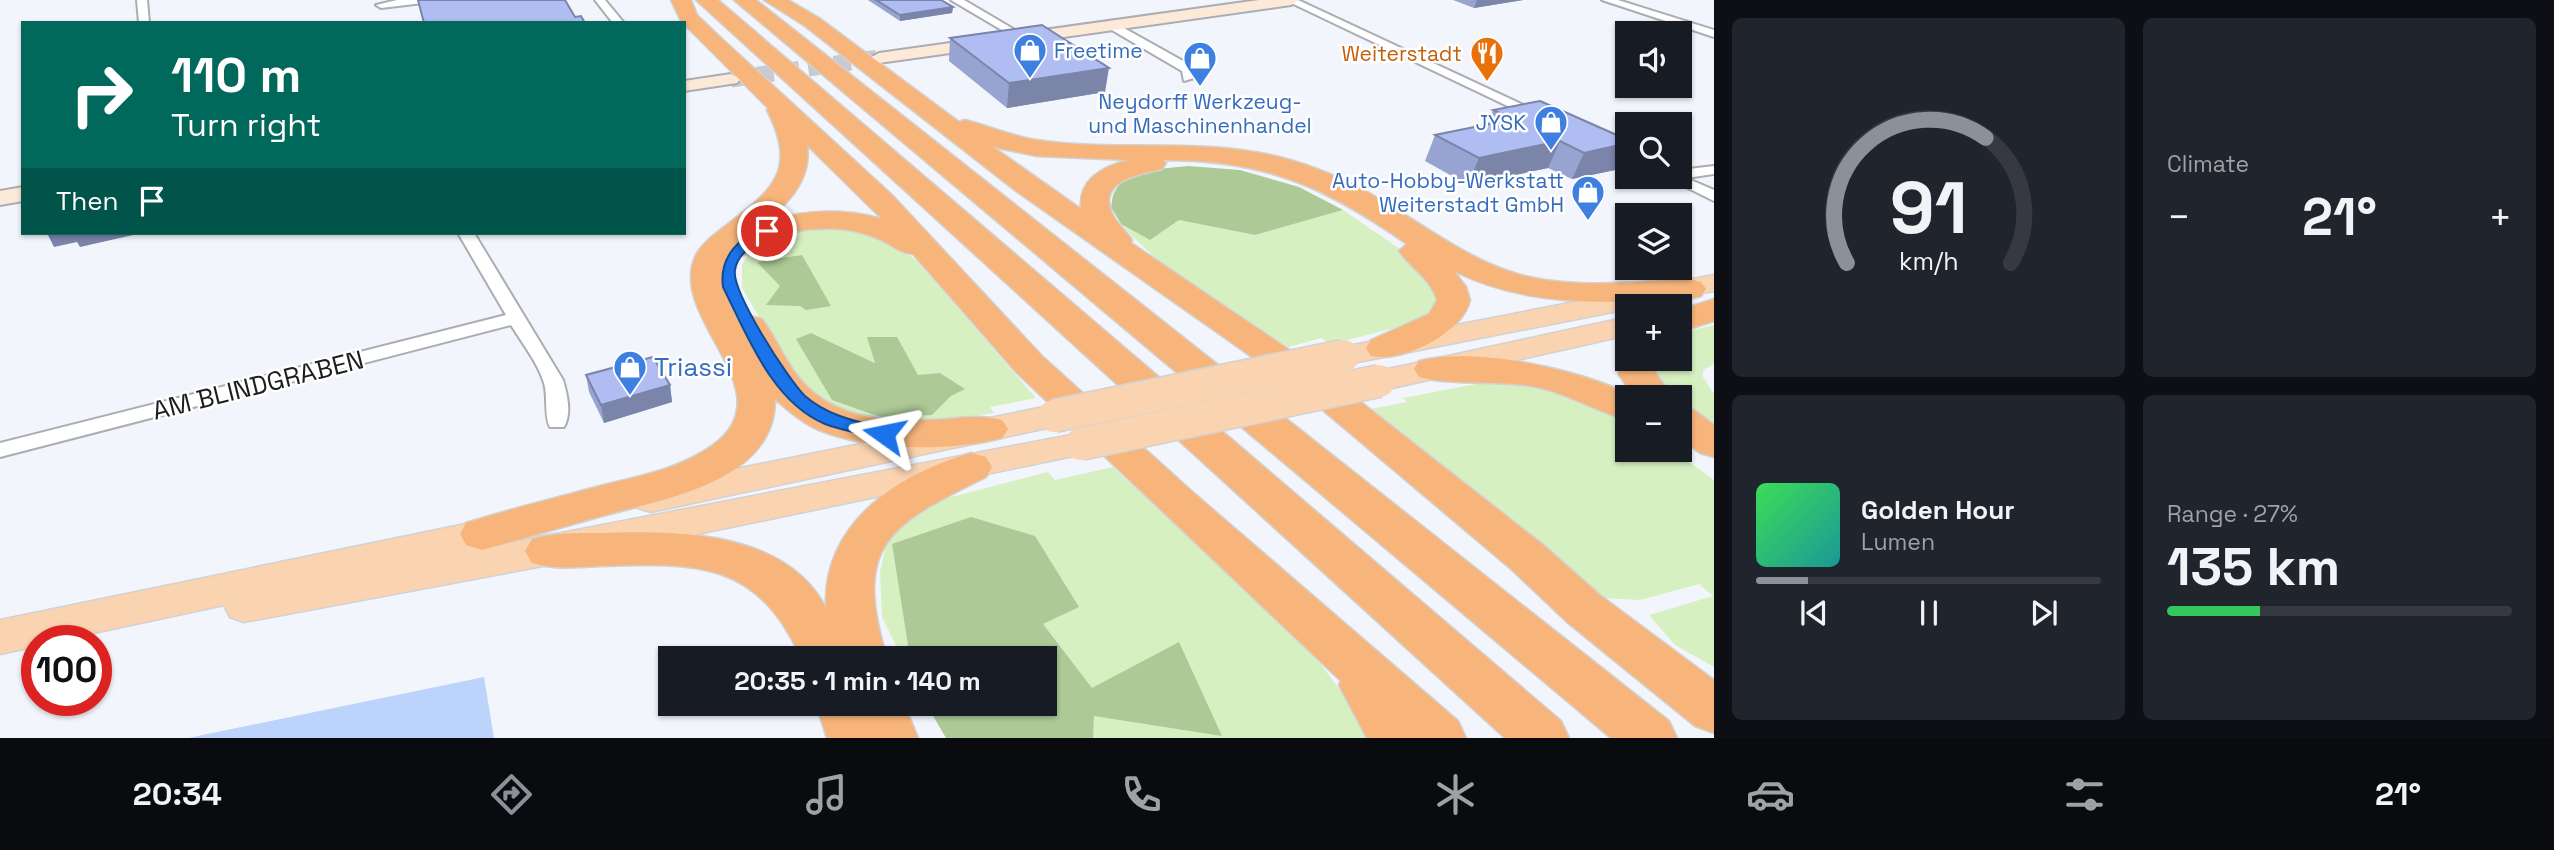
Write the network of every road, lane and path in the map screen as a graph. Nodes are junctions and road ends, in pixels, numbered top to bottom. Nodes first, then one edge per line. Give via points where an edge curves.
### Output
1 (142, 0) edge
2 (423, 0) edge
3 (600, 0) edge
4 (681, 0) edge
5 (706, 0) edge
6 (744, 0) edge
7 (774, 0) edge
8 (956, 0) edge
9 (1291, 0) edge
10 (1607, 0) edge
11 (381, 6) edge
12 (144, 21) edge
13 (617, 21) edge
14 (1109, 24) junction
15 (1714, 34) edge
16 (1021, 37) junction
17 (879, 58) tunnel mouth
18 (1188, 78) dead end
19 (731, 79) tunnel mouth
20 (686, 86) edge
21 (903, 90) junction
22 (765, 92) junction
23 (1557, 123) edge
24 (1714, 170) edge
25 (1692, 173) edge
26 (1692, 186) edge
27 (21, 194) edge
28 (1714, 196) edge
29 (0, 198) edge
30 (467, 235) edge
31 (1151, 271) junction
32 (961, 290) junction
33 (1702, 301) edge
34 (516, 318) junction
35 (1615, 329) edge
36 (1384, 348) junction
37 (1432, 369) junction
38 (1615, 402) edge
39 (557, 422) dead end
40 (1692, 428) edge
41 (1714, 444) edge
42 (980, 448) junction
43 (0, 450) edge
44 (1692, 451) edge
45 (1714, 467) edge
46 (482, 534) junction
47 (548, 551) junction
48 (1526, 556) junction
49 (1323, 632) junction
50 (112, 634) edge
51 (0, 637) edge
52 (821, 646) edge
53 (859, 646) edge
54 (21, 654) edge
55 (0, 659) edge
56 (1714, 687) edge
57 (1714, 710) edge
58 (846, 716) edge
59 (883, 716) edge
60 (854, 738) edge
61 (891, 738) edge
62 (1395, 738) edge
63 (1439, 738) edge
64 (1542, 738) edge
65 (1650, 738) edge

1 - 12 street
2 - 11 street
3 - 13 street
4 - 22 highway via 688,17
5 - 64 highway
6 - 65 highway
7 - 21 highway via 812,22
8 - 16 street
9 - 14 street
9 - 23 street
10 - 15 street
14 - 16 street
14 - 18 street via 1188,69
16 - 17 street
19 - 20 street
21 - 31 highway via 1026,186
21 - 33 highway via 968,129 1024,146 1090,153 1202,152 1282,166 1353,195 1435,248 1490,276 1547,290
22 - 32 highway via 882,201
22 - 46 highway via 793,135 797,159 793,172 771,204 721,245 707,270 712,299 757,397 746,437 723,457 677,480
24 - 25 street
26 - 28 street
27 - 29 street
30 - 34 street
31 - 36 highway via 1096,217 1093,200 1104,179 1142,164 1188,160 1284,175 1355,210 1414,250 1450,286 1455,300 1451,315
31 - 48 highway via 1312,382
32 - 42 highway via 903,239 849,221 802,222 767,231 740,248 728,271 737,304 780,379 813,411 884,434
32 - 49 highway via 1049,383
33 - 36 main road
34 - 39 street via 553,380
34 - 43 street, AM BLINDGRABEN
35 - 37 main road
36 - 42 main road, bridge via 1054,416
37 - 38 highway via 1531,373 1577,385
37 - 42 main road, bridge via 1081,444
40 - 41 highway
42 - 46 main road
42 - 47 main road
42 - 53 highway via 865,534 850,580 850,612
44 - 45 highway
46 - 51 main road
47 - 50 main road
47 - 52 highway via 687,550 754,565 794,598
48 - 56 highway via 1671,663
48 - 57 highway via 1584,609
49 - 62 highway via 1370,692
49 - 63 highway
54 - 55 main road
58 - 60 highway
59 - 61 highway

